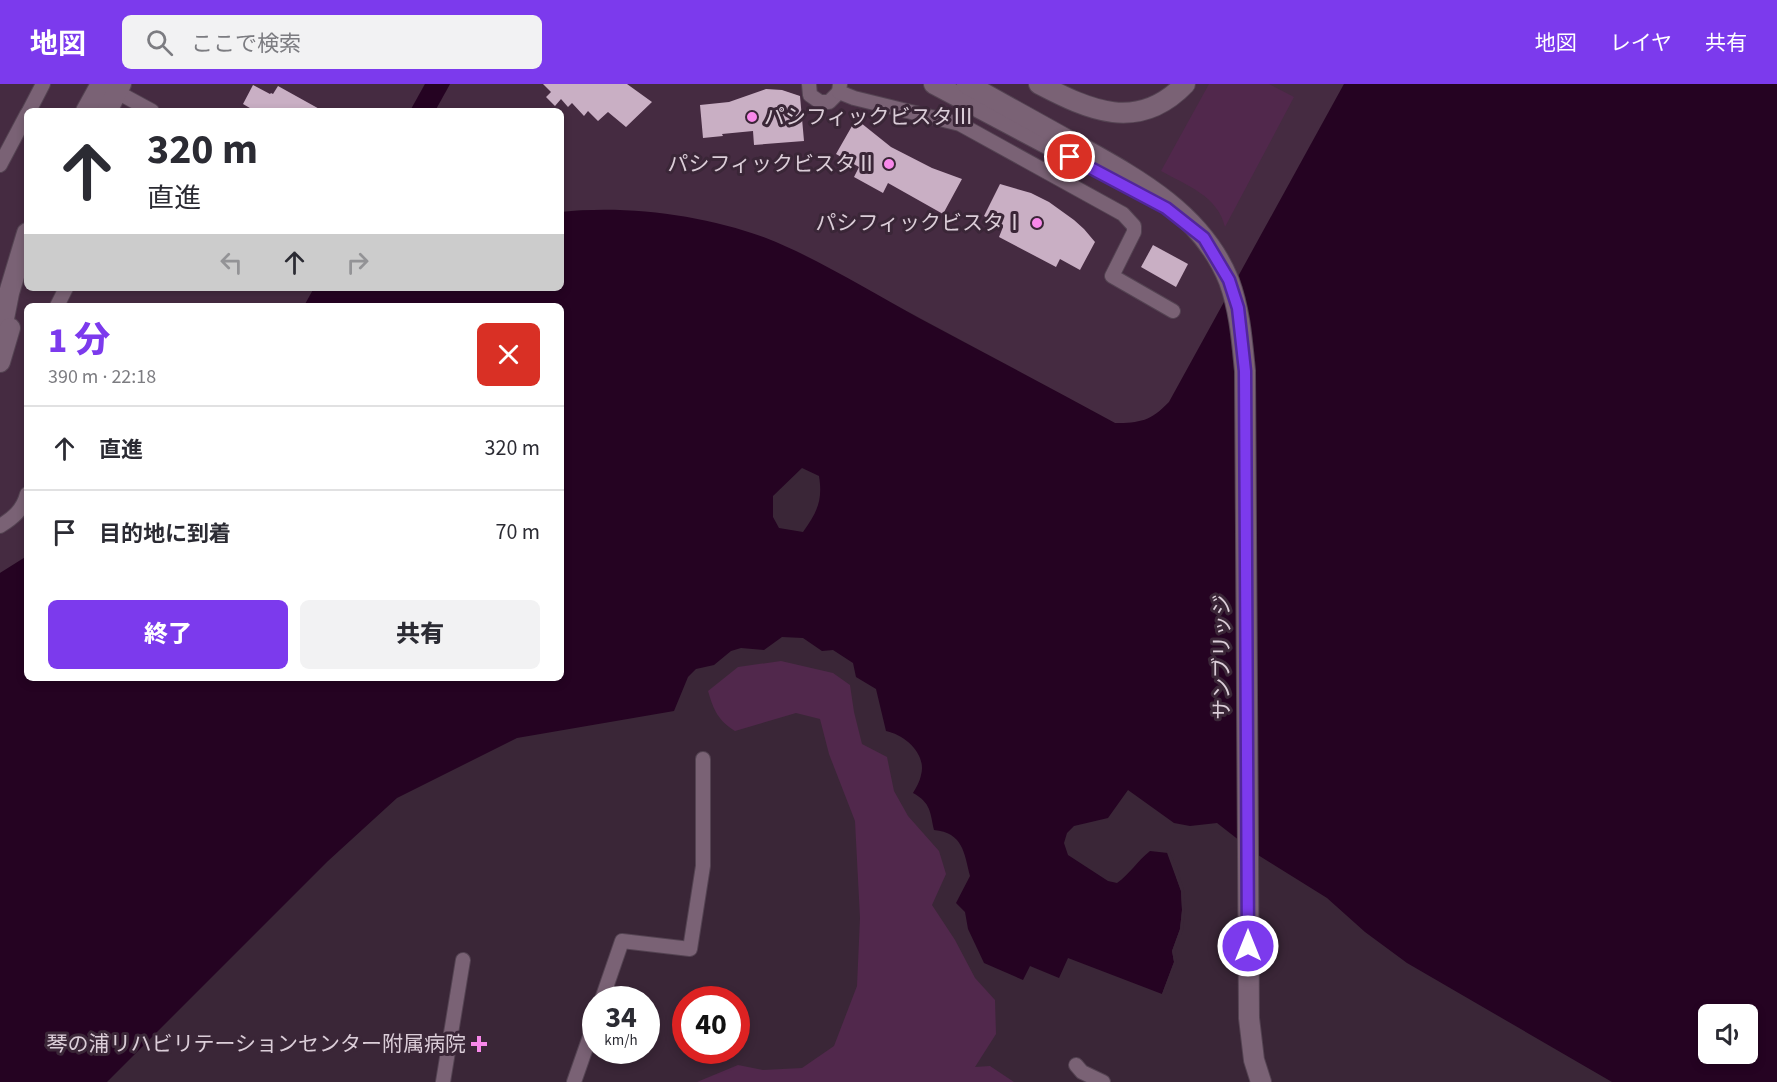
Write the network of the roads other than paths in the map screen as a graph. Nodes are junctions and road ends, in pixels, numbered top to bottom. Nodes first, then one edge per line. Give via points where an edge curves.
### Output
1 (43, 84) edge
2 (809, 84) edge
3 (934, 84) edge
4 (966, 84) edge
5 (1039, 84) edge
6 (1185, 84) edge
7 (113, 87) edge
8 (839, 88) edge
9 (31, 108) edge
10 (89, 108) edge
11 (108, 108) edge
12 (147, 108) edge
13 (24, 120) edge
14 (0, 165) edge
15 (1204, 238) junction
16 (24, 243) edge
17 (24, 284) edge
18 (1173, 311) dead end
19 (0, 339) edge
20 (0, 362) edge
21 (24, 502) edge
22 (0, 526) edge
23 (703, 759) dead end
24 (463, 960) dead end
25 (606, 986) edge
26 (582, 1059) edge
27 (1076, 1065) dead end
28 (443, 1082) edge
29 (574, 1082) edge
30 (1103, 1082) edge
31 (1261, 1082) edge

1 - 9 street
2 - 8 street via 810,95 820,102 829,102
3 - 15 street via 1166,208
4 - 15 street via 1149,188
5 - 6 street via 1092,109 1122,113 1156,105
7 - 10 street
7 - 11 street
7 - 12 street
8 - 18 street via 854,98 960,124 1118,210 1134,226 1134,232 1112,276
13 - 14 street
15 - 31 street, サンブリッジ via 1229,280 1238,308 1245,371 1248,1018
16 - 19 street
17 - 20 street
21 - 22 street via 15,516
23 - 25 street via 704,866 690,949 622,941
24 - 28 street
26 - 29 street
27 - 30 street

